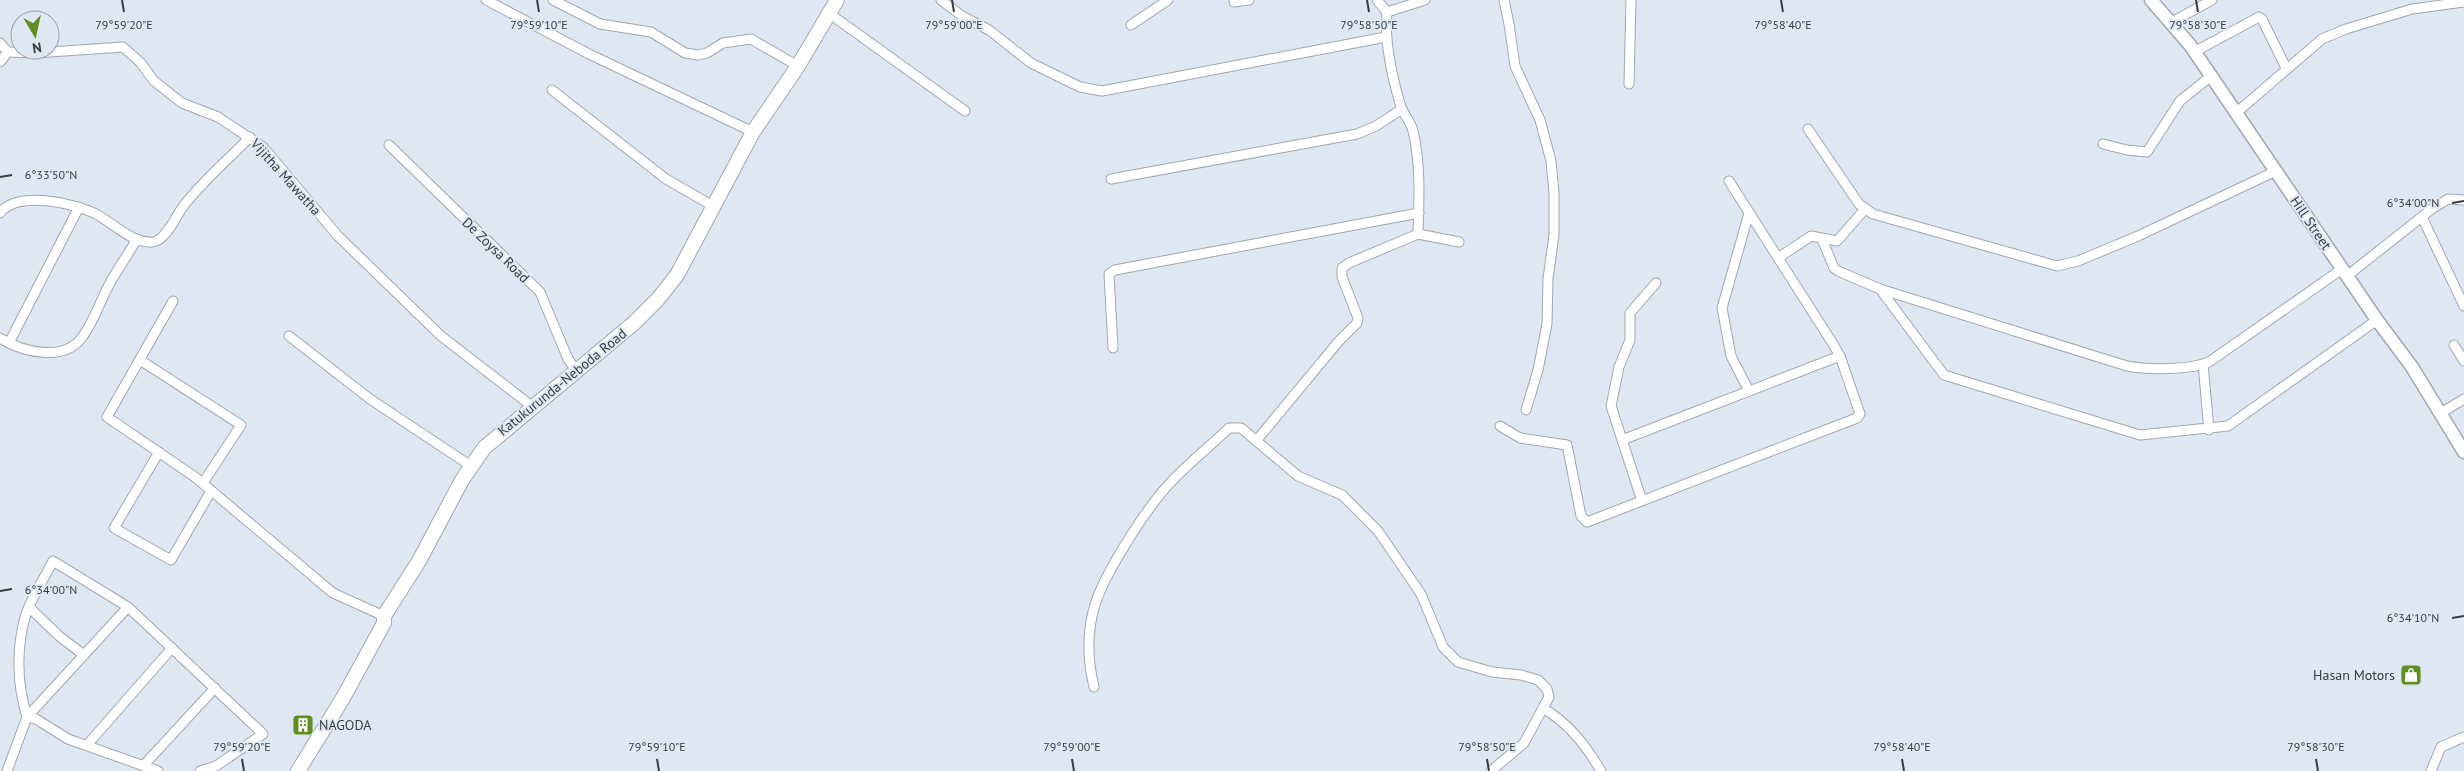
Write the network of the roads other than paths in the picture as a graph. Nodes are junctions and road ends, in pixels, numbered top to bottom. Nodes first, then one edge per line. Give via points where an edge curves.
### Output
1 (486, 0) edge
2 (553, 0) edge
3 (837, 0) edge
4 (941, 0) edge
5 (1168, 0) edge
6 (1249, 0) edge
7 (1377, 0) edge
8 (1425, 0) edge
9 (1504, 0) edge
10 (1636, 0) edge
11 (2151, 0) edge
12 (2212, 0) edge
13 (1234, 2) dead end
14 (2464, 2) edge
15 (1631, 4) edge
16 (1387, 12) junction
17 (830, 14) junction
18 (2170, 23) junction
19 (1131, 25) dead end
20 (1386, 37) junction
21 (0, 42) edge
22 (8, 52) junction
23 (2194, 52) junction
24 (0, 62) edge
25 (798, 66) junction
26 (2286, 68) junction
27 (2211, 76) junction
28 (1629, 84) dead end
29 (552, 90) dead end
30 (1402, 109) junction
31 (964, 110) dead end
32 (2236, 113) junction
33 (1808, 129) dead end
34 (753, 132) junction
35 (250, 137) junction
36 (2103, 144) dead end
37 (389, 145) dead end
38 (2276, 171) junction
39 (1111, 179) dead end
40 (1728, 181) dead end
41 (2463, 199) edge
42 (713, 206) junction
43 (79, 208) junction
44 (1865, 208) junction
45 (0, 213) edge
46 (1419, 213) junction
47 (1749, 213) junction
48 (2422, 217) junction
49 (1418, 234) junction
50 (137, 239) junction
51 (1822, 239) junction
52 (1459, 242) dead end
53 (1778, 258) junction
54 (2345, 273) junction
55 (1656, 283) dead end
56 (1880, 289) junction
57 (173, 301) dead end
58 (2464, 306) edge
59 (2377, 320) junction
60 (289, 336) dead end
61 (0, 338) edge
62 (9, 343) junction
63 (2454, 345) dead end
64 (1113, 348) dead end
65 (1840, 356) junction
66 (140, 360) junction
67 (2464, 362) edge
68 (2203, 364) junction
69 (577, 372) junction
70 (1749, 391) junction
71 (2464, 398) edge
72 (533, 408) junction
73 (1526, 410) dead end
74 (2442, 413) junction
75 (1500, 426) dead end
76 (2209, 430) junction
77 (1622, 440) junction
78 (1256, 441) junction
79 (159, 452) junction
80 (2464, 452) edge
81 (471, 466) junction
82 (203, 483) junction
83 (212, 491) junction
84 (1642, 501) junction
85 (128, 607) junction
86 (30, 608) junction
87 (384, 616) junction
88 (172, 648) junction
89 (84, 655) junction
90 (1094, 687) dead end
91 (214, 688) junction
92 (1543, 708) junction
93 (27, 717) junction
94 (2464, 737) edge
95 (86, 745) junction
96 (143, 766) junction
97 (8, 771) edge
98 (158, 771) edge
99 (200, 771) edge
100 (298, 771) edge
101 (1491, 771) edge
102 (1601, 771) edge
103 (2431, 771) edge

1 - 34 street via 588,54
2 - 25 street via 600,24 651,32 690,54 707,53 723,43 750,39
3 - 17 main road, Katukurunda-Neboda Road
4 - 20 street via 988,30 1030,63 1080,87 1102,91
5 - 19 street
6 - 13 street
7 - 16 street
8 - 16 street
9 - 73 street via 1514,66 1540,120 1554,192 1547,324
10 - 15 street
11 - 18 main road, Hill Street
12 - 18 street
14 - 26 street via 2412,8 2338,32 2310,46
15 - 28 street
16 - 20 street
17 - 25 main road, Katukurunda-Neboda Road
17 - 31 street
18 - 23 main road, Hill Street
20 - 30 street
21 - 22 street
22 - 24 street
22 - 35 street, Vijitha Mawatha via 123,47 154,81 182,103 218,117
23 - 26 street via 2258,17 2262,19
23 - 27 main road, Hill Street
25 - 34 main road, Katukurunda-Neboda Road
26 - 32 street
27 - 32 main road, Hill Street
27 - 36 street via 2180,101 2147,152
29 - 42 street via 666,179
30 - 39 street via 1357,134
30 - 46 street via 1413,128
32 - 38 main road, Hill Street
33 - 44 street via 1859,204
34 - 42 main road, Katukurunda-Neboda Road
35 - 50 street via 188,200 161,240
35 - 72 street, Vijitha Mawatha via 263,147 338,236 441,336
37 - 69 street, De Zoysa Road via 540,292 568,359
38 - 44 street via 2130,240 2057,266 1872,214
38 - 54 main road, Hill Street
40 - 47 street
41 - 48 street via 2448,199
42 - 69 main road, Katukurunda-Neboda Road via 677,274 658,299
43 - 45 street via 28,199 5,206
43 - 50 street via 96,214
43 - 62 street
44 - 51 street via 1842,238 1833,242
46 - 49 street
46 - 64 street via 1115,270 1109,274
47 - 53 street
47 - 70 street via 1722,308 1731,356
48 - 54 street
48 - 58 street
49 - 52 street
49 - 78 street via 1342,268 1357,323
50 - 62 street via 111,281 83,337 71,347 47,353
51 - 53 street via 1806,238
51 - 56 street via 1834,268
53 - 65 street
54 - 59 main road, Hill Street
54 - 68 street
55 - 77 street via 1630,313 1630,340 1619,368 1611,406
56 - 68 street via 2127,366
56 - 76 street via 1939,371 1950,378 2132,434
57 - 66 street
59 - 74 main road, Hill Street
59 - 76 street via 2228,426
60 - 81 street via 370,399
61 - 62 street
63 - 67 street
65 - 70 street
65 - 84 street via 1861,410 1857,418
66 - 79 street via 107,417
66 - 82 street via 241,425
68 - 76 street
69 - 72 main road, Katukurunda-Neboda Road
70 - 77 street
71 - 74 street
72 - 81 main road, Katukurunda-Neboda Road via 492,440
74 - 80 main road, Hill Street
75 - 84 street via 1520,438 1567,445 1583,521
77 - 84 street
78 - 90 street via 1241,428 1229,428 1171,482 1146,512 1106,580 1094,608 1089,668
78 - 92 street via 1298,476 1342,495 1378,531 1421,594 1443,647 1458,662 1538,680 1547,689 1549,697
79 - 82 street
79 - 83 street via 114,528 171,560
81 - 87 main road, Katukurunda-Neboda Road via 419,561
82 - 83 street
83 - 87 street via 332,593
85 - 86 street via 54,561
85 - 88 street
85 - 89 street
86 - 89 street via 58,636
86 - 93 street via 25,617 18,659 20,693
87 - 100 main road, Katukurunda-Neboda Road via 384,623 343,698
88 - 91 street
88 - 95 street
89 - 93 street
91 - 96 street
91 - 99 street via 263,734 216,766
92 - 101 street via 1524,743
92 - 102 street via 1572,730
93 - 95 street
93 - 97 street
94 - 103 street via 2441,747
95 - 96 street
96 - 98 street

